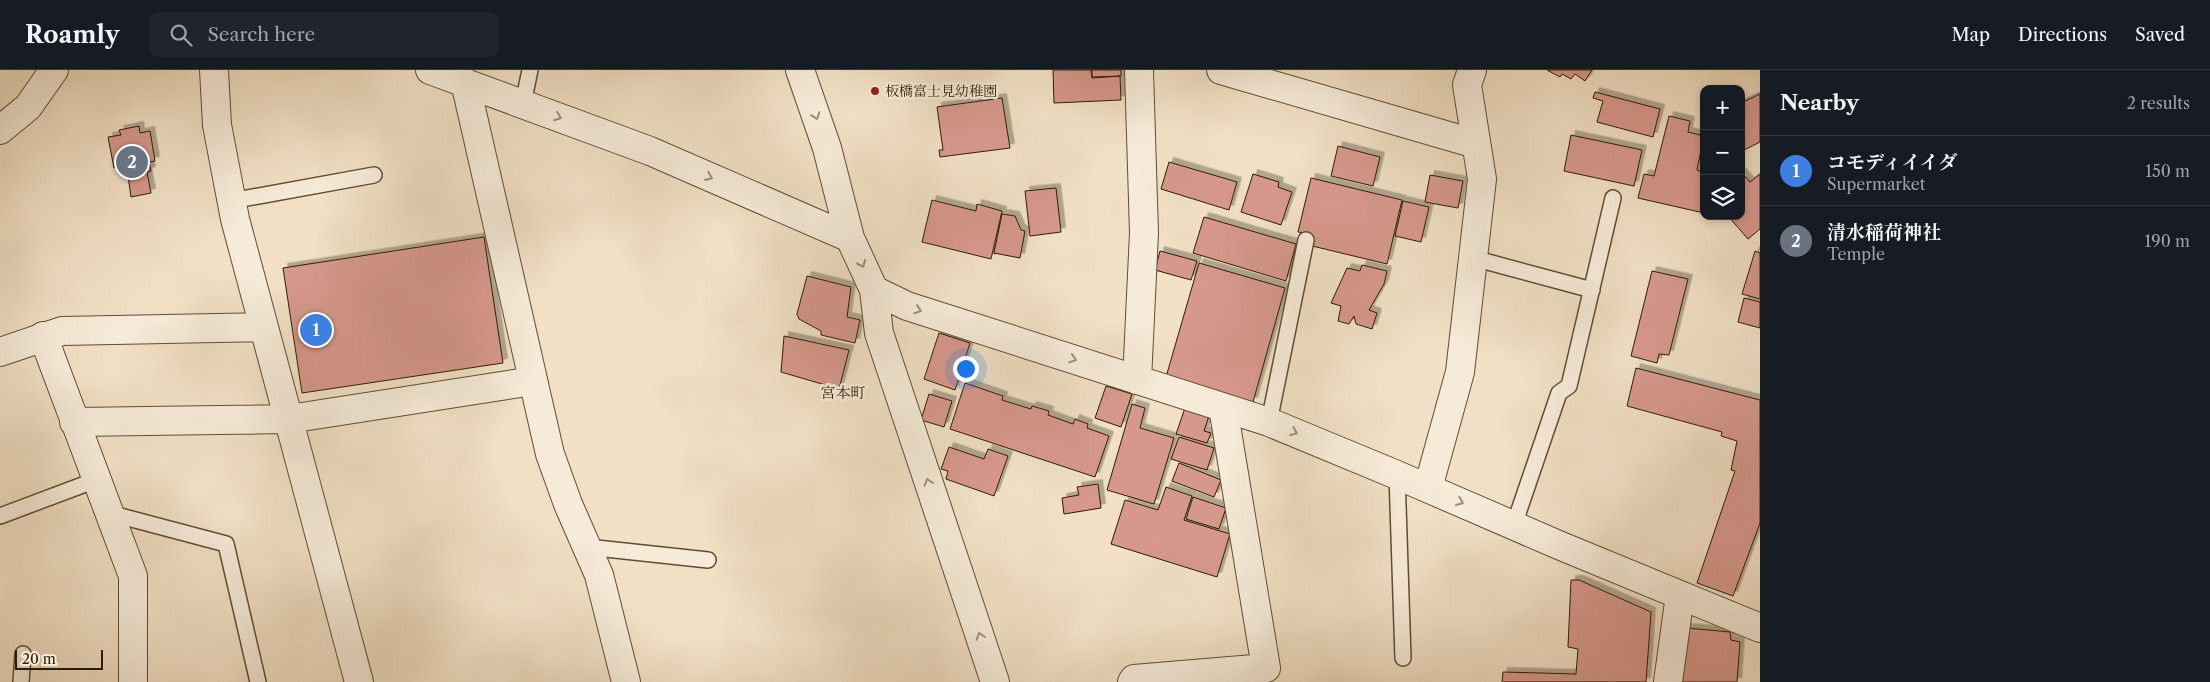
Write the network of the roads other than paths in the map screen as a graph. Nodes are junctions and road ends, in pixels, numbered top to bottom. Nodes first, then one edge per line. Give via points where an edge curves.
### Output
1 (54, 70) edge
2 (214, 70) edge
3 (430, 70) edge
4 (530, 70) edge
5 (800, 70) edge
6 (1139, 70) edge
7 (1220, 70) edge
8 (1472, 70) edge
9 (465, 82) junction
10 (523, 104) junction
11 (0, 130) edge
12 (1476, 144) junction
13 (374, 175) dead end
14 (1613, 198) dead end
15 (231, 201) junction
16 (850, 238) junction
17 (1306, 240) dead end
18 (1473, 258) junction
19 (874, 290) junction
20 (1592, 290) junction
21 (264, 326) junction
22 (43, 336) junction
23 (0, 352) edge
24 (533, 380) junction
25 (1137, 380) junction
26 (1223, 407) junction
27 (289, 419) junction
28 (74, 422) junction
29 (1269, 422) junction
30 (1397, 475) junction
31 (96, 480) junction
32 (1428, 488) junction
33 (109, 513) junction
34 (0, 516) edge
35 (1514, 526) junction
36 (587, 547) junction
37 (708, 560) dead end
38 (1680, 595) junction
39 (1760, 628) edge
40 (23, 654) dead end
41 (1404, 658) dead end
42 (1267, 675) edge
43 (22, 682) edge
44 (133, 682) edge
45 (258, 682) edge
46 (359, 682) edge
47 (626, 682) edge
48 (995, 682) edge
49 (1132, 682) edge
50 (1668, 682) edge

1 - 11 street via 28,107
2 - 15 street via 217,125
3 - 9 street
4 - 10 lane
5 -> 16 street via 827,148
6 - 25 street via 1144,233
7 - 12 street
8 - 12 street via 1467,85
9 - 10 street
9 - 24 street
10 -> 16 street via 650,151
12 - 18 street via 1482,179
13 - 15 lane
14 - 20 lane
15 - 21 street
16 -> 19 street
17 - 29 lane
18 - 20 lane
18 - 32 street via 1460,372
19 -> 25 street via 907,306
48 -> 19 street via 878,333
20 - 35 lane via 1569,386 1559,393
21 - 22 street via 62,331
21 - 27 street
22 - 23 street
22 - 28 street
24 - 27 street
24 - 36 street via 550,454
25 - 26 street
26 - 29 street
26 - 42 street
27 - 28 street
27 - 46 street
28 - 31 street
29 -> 30 street
30 - 32 street
30 - 41 lane
31 - 33 street
31 - 34 lane
32 -> 35 street
33 - 44 street via 133,576
33 - 45 lane via 226,544
35 - 38 street
36 - 37 lane
36 - 47 street via 599,575
38 - 39 street
38 - 50 street
40 - 43 lane
42 - 49 street via 1134,679

